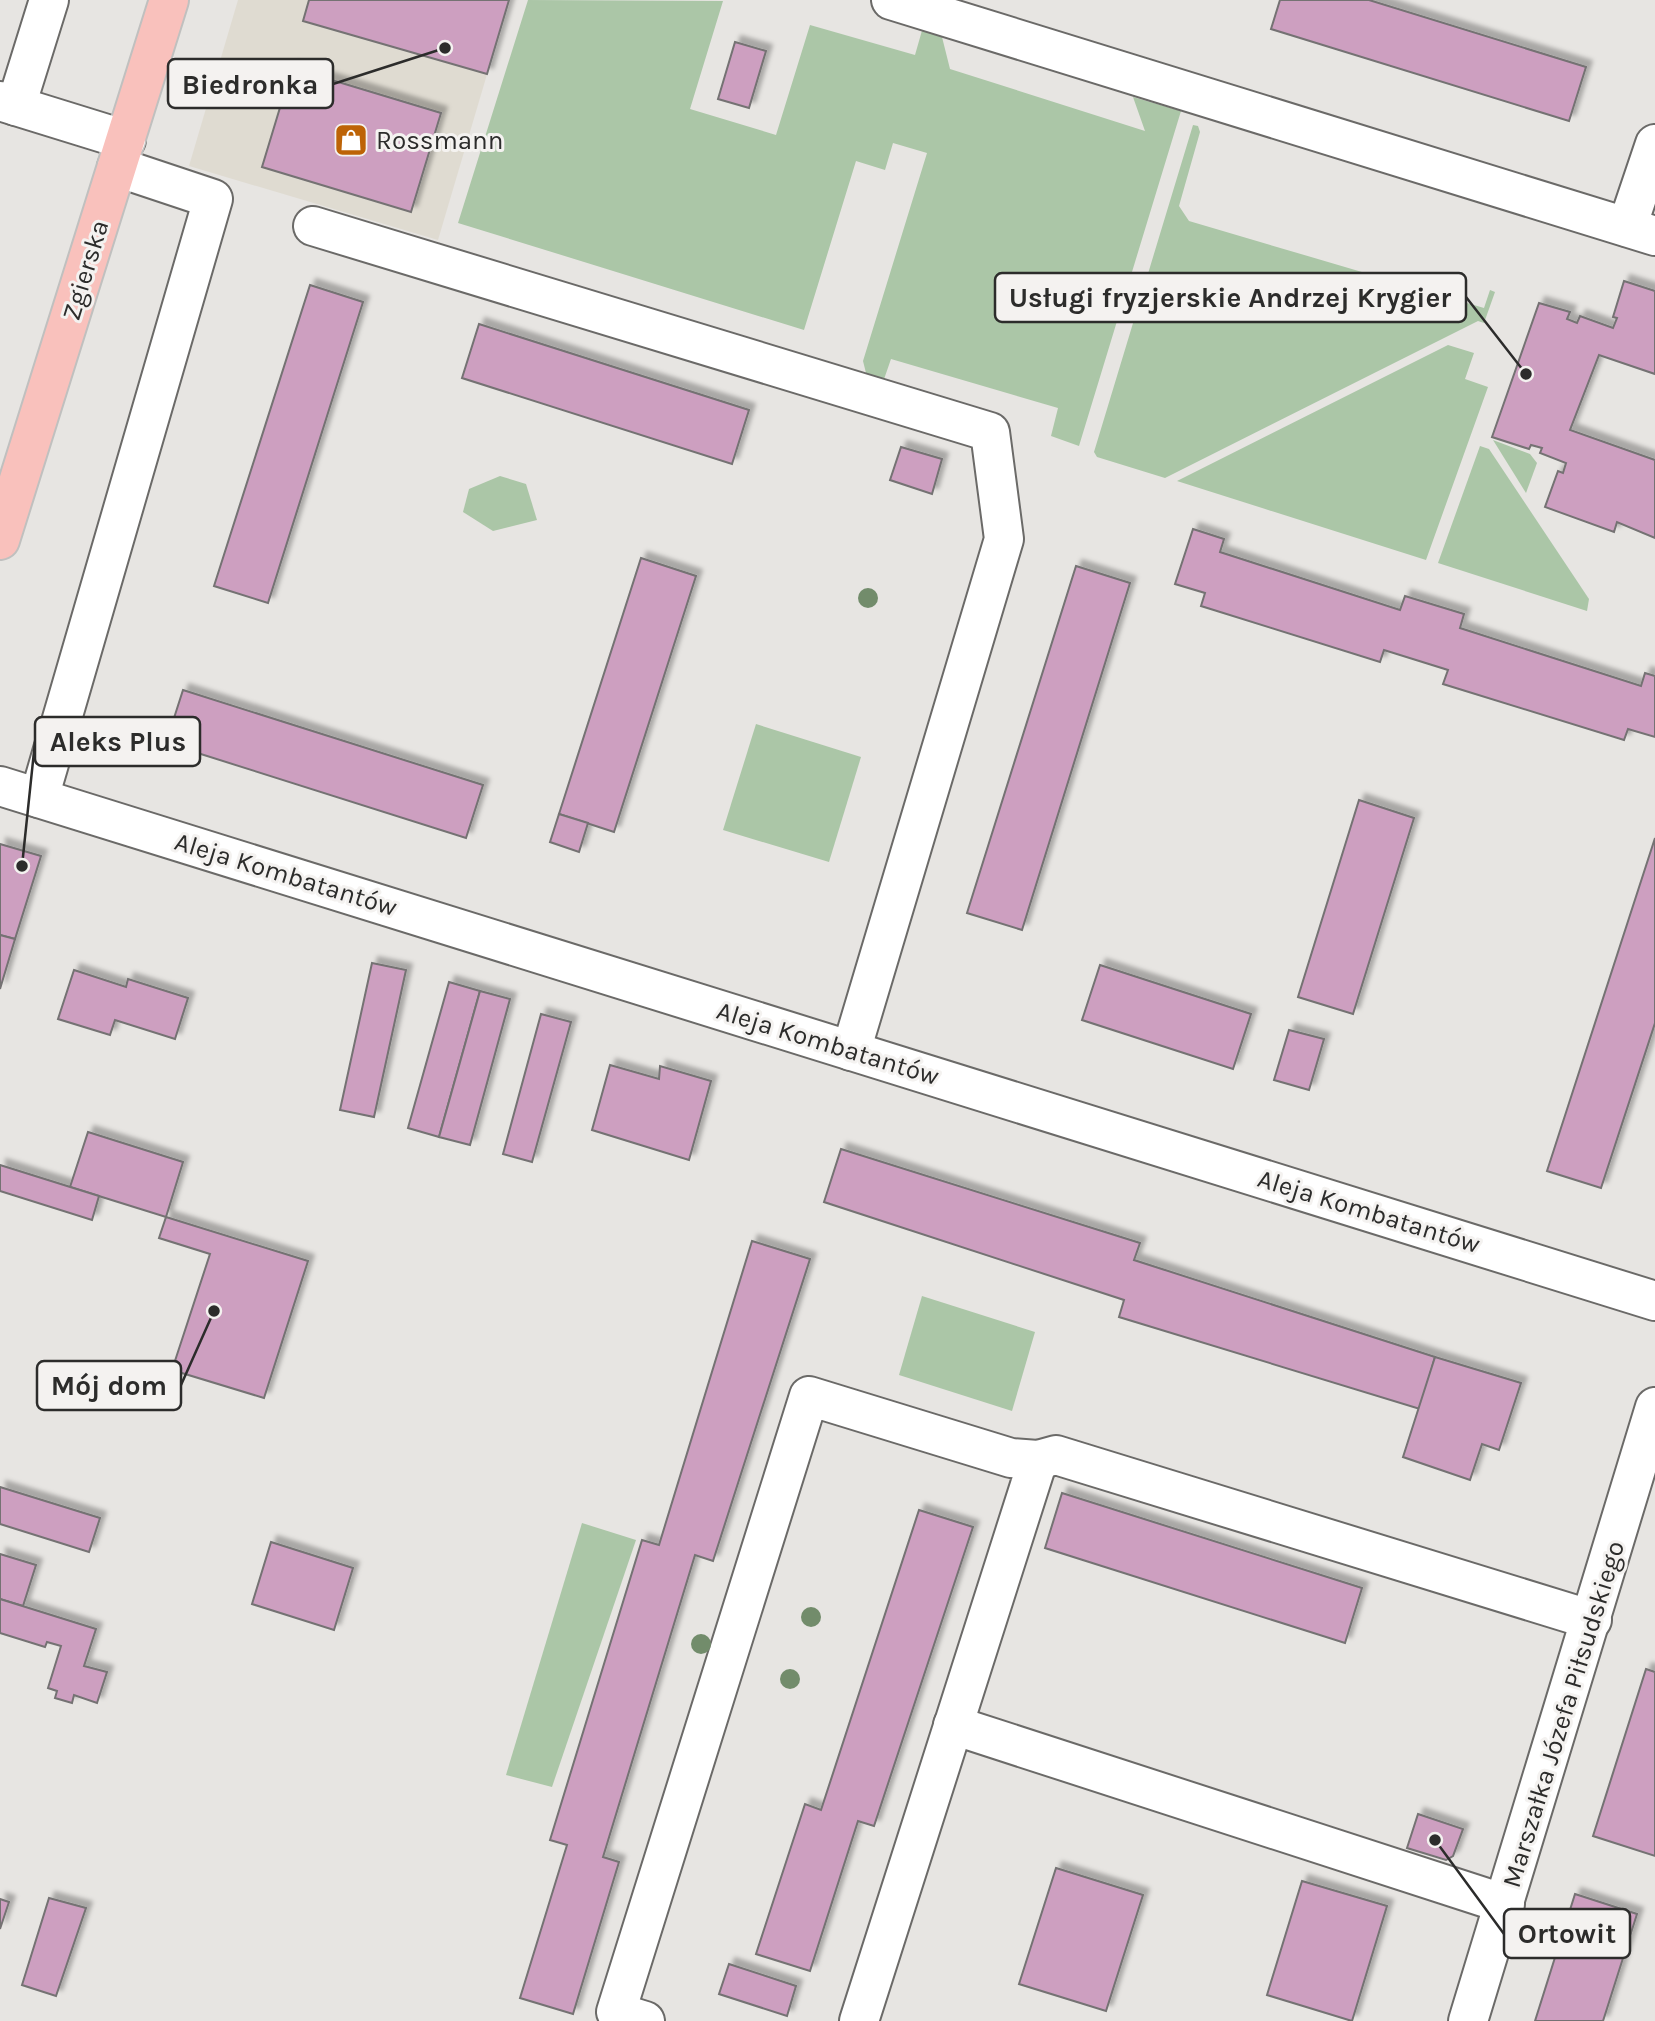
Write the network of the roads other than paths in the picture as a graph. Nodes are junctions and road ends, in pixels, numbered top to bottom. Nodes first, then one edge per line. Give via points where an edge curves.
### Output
1 (49, 0) edge
2 (169, 0) edge
3 (891, 0) edge
4 (8, 103) edge
5 (1655, 144) edge
6 (122, 153) junction
7 (313, 226) dead end
8 (1641, 232) edge
9 (0, 540) edge
10 (0, 786) edge
11 (38, 798) junction
12 (851, 1051) junction
13 (1655, 1301) edge
14 (1655, 1407) edge
15 (1038, 1460) junction
16 (1592, 1620) junction
17 (953, 1725) junction
18 (1505, 1904) junction
19 (645, 2021) edge
20 (859, 2021) edge
21 (1468, 2021) edge

1 - 4 street
2 - 6 main road, Zgierska
3 - 8 street
4 - 6 street
5 - 8 street
6 - 9 main road, Zgierska
6 - 11 street via 213,199
7 - 12 street via 990,432 1004,538
10 - 11 street, Aleja Kombatantów
11 - 12 street, Aleja Kombatantów
12 - 13 street, Aleja Kombatantów
14 - 16 street, Marszałka Józefa Piłsudskiego
15 - 16 street via 1056,1455
15 - 17 street
15 - 19 street via 1011,1458 809,1396 616,2012
16 - 18 street, Marszałka Józefa Piłsudskiego
17 - 18 street
17 - 20 street
18 - 21 street, Marszałka Józefa Piłsudskiego

